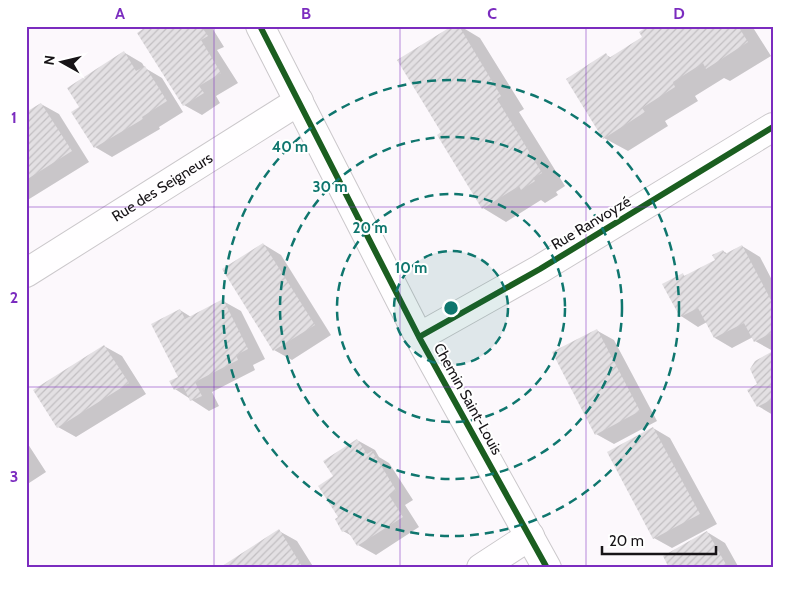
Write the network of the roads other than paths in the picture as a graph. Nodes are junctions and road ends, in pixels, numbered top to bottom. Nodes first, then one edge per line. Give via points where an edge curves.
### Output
1 (260, 26) edge
2 (299, 101) junction
3 (773, 127) edge
4 (26, 273) edge
5 (419, 337) junction
6 (530, 536) junction
7 (481, 568) edge
8 (547, 568) edge

1 - 2 street, Chemin Saint-Louis
2 - 4 street, Rue des Seigneurs
2 - 5 street, Chemin Saint-Louis
3 - 5 street, Rue Ranvoyzé via 540,269
5 - 6 street, Chemin Saint-Louis
6 - 7 street
6 - 8 street, Chemin Saint-Louis

